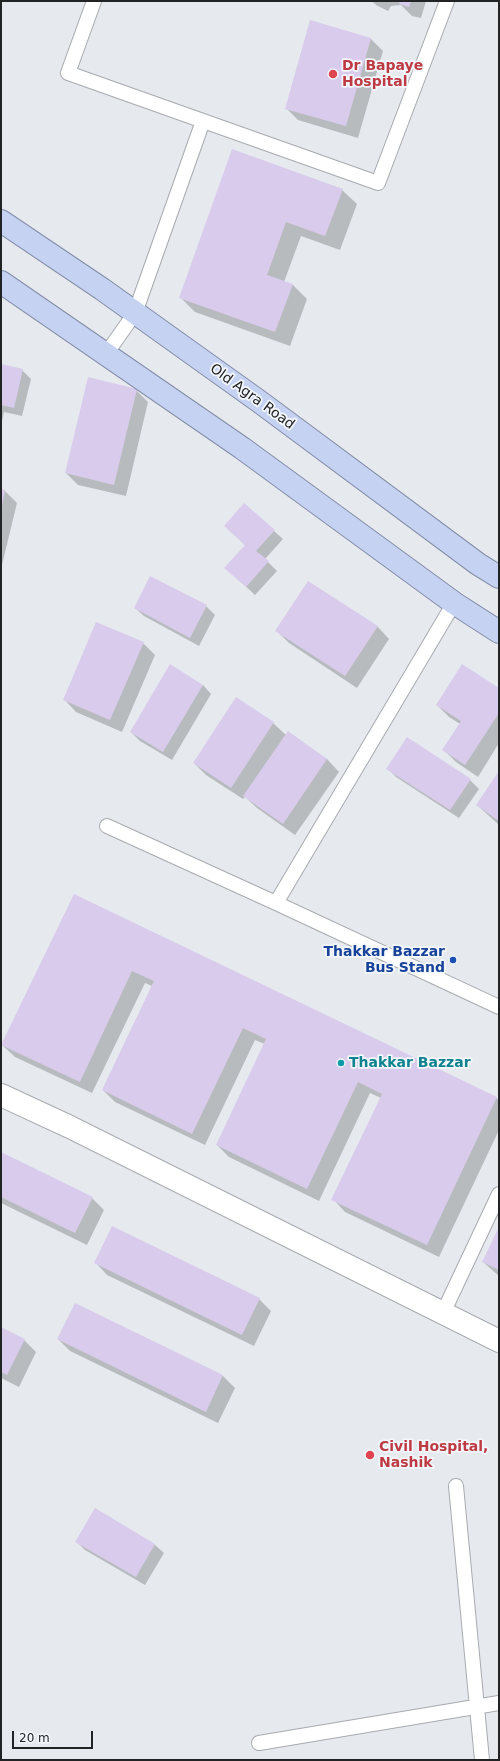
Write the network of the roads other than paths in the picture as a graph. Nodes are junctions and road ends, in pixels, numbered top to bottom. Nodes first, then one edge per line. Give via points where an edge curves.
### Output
1 (94, 1) edge
2 (447, 1) edge
3 (203, 121) junction
4 (1, 221) edge
5 (1, 282) edge
6 (135, 313) junction
7 (106, 354) junction
8 (499, 577) edge
9 (454, 603) junction
10 (499, 632) edge
11 (107, 826) dead end
12 (276, 903) junction
13 (499, 1007) edge
14 (1, 1095) edge
15 (499, 1194) edge
16 (443, 1313) junction
17 (499, 1340) edge
18 (456, 1486) dead end
19 (499, 1703) edge
20 (477, 1707) junction
21 (259, 1743) dead end
22 (482, 1760) edge

1 - 3 lane via 68,73
2 - 3 lane via 378,183
3 - 6 lane
4 - 6 highway, Old Agra Road
5 - 7 highway
6 - 7 lane
6 - 8 highway, Old Agra Road
7 - 9 highway via 242,448
9 - 10 highway
9 - 12 lane
11 - 12 lane
12 - 13 lane
14 - 16 street
15 - 16 lane
16 - 17 street
18 - 20 lane
19 - 20 lane
20 - 21 lane
20 - 22 lane

